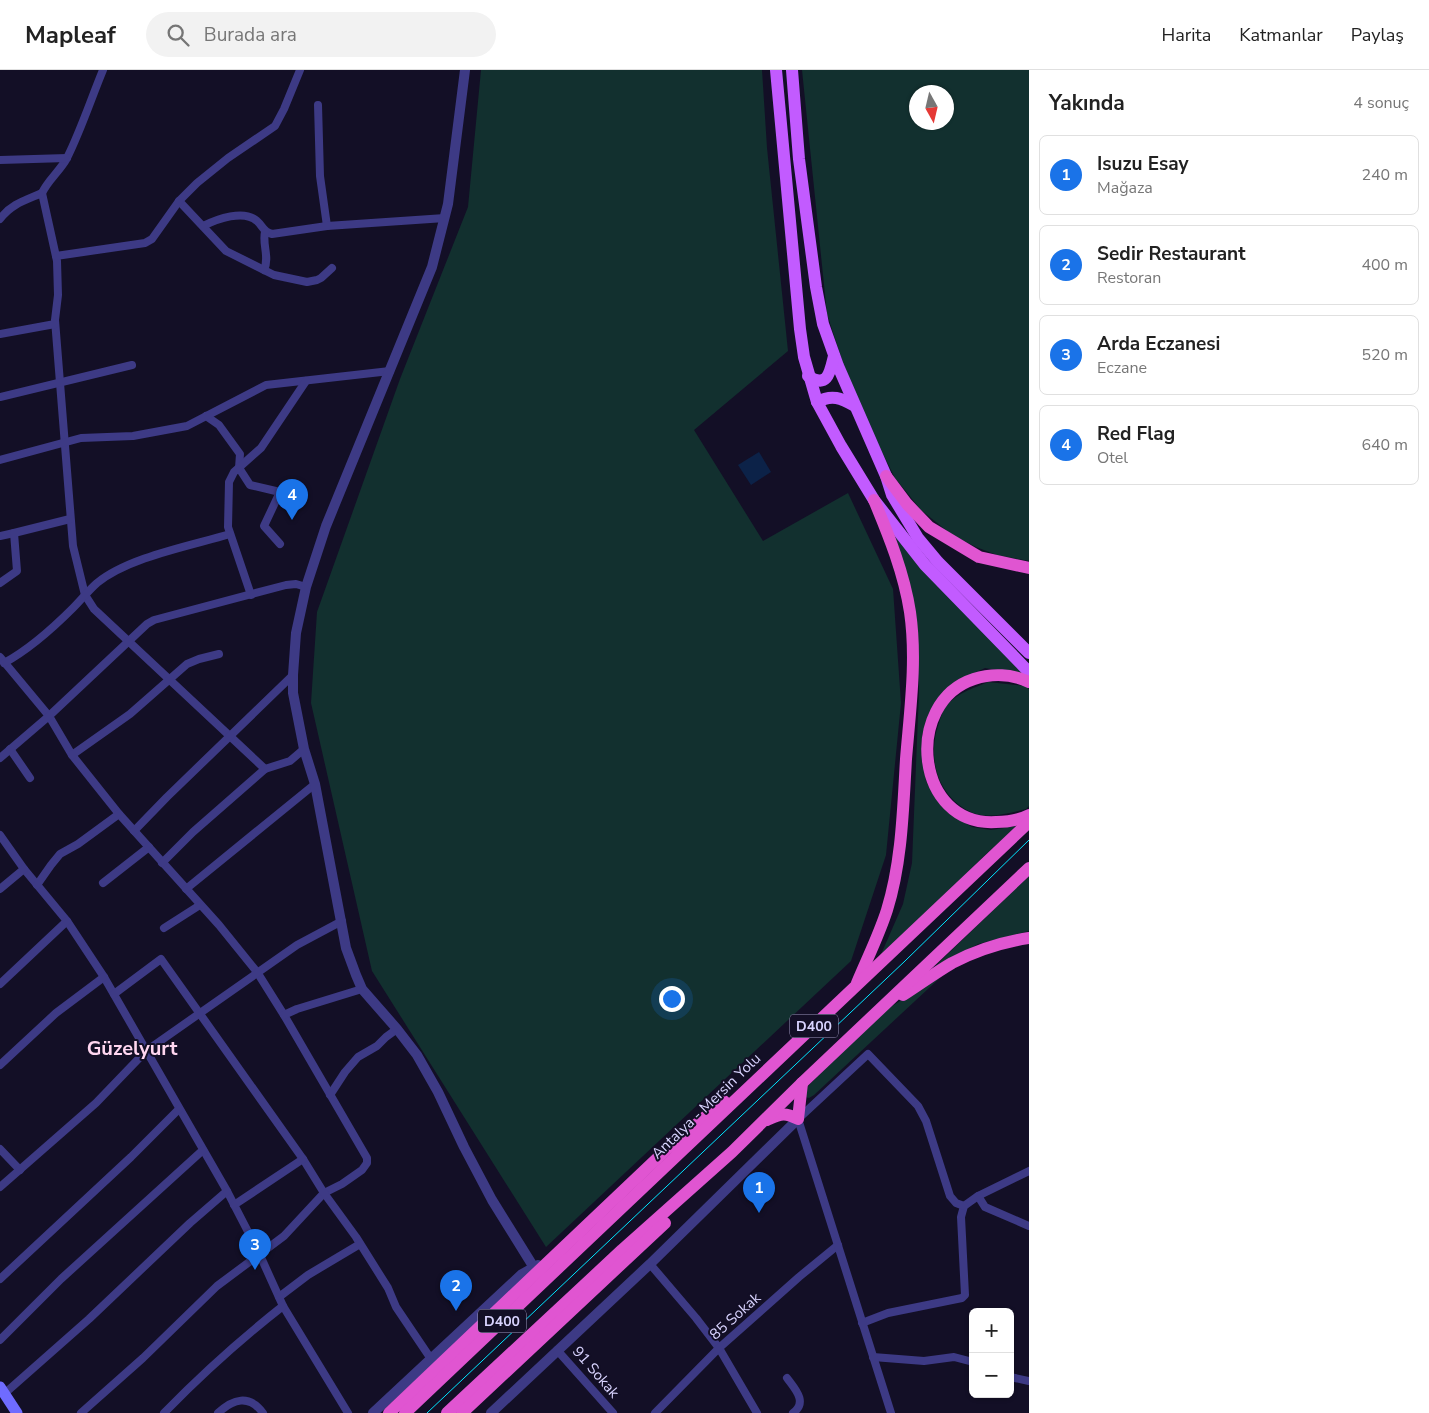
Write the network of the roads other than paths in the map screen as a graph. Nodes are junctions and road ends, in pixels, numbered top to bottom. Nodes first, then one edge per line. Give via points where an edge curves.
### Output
1 (103, 70) edge
2 (300, 70) edge
3 (465, 70) edge
4 (776, 70) edge
5 (792, 70) edge
6 (318, 105) dead end
7 (67, 158) junction
8 (0, 160) edge
9 (42, 193) junction
10 (179, 201) junction
11 (445, 218) junction
12 (0, 219) edge
13 (203, 226) junction
14 (327, 226) junction
15 (266, 232) junction
16 (56, 256) junction
17 (332, 268) dead end
18 (264, 270) junction
19 (55, 324) junction
20 (0, 334) edge
21 (834, 356) junction
22 (132, 365) dead end
23 (390, 371) junction
24 (808, 376) junction
25 (306, 380) junction
26 (59, 382) junction
27 (0, 397) edge
28 (817, 402) junction
29 (855, 406) junction
30 (206, 416) junction
31 (64, 442) junction
32 (0, 460) edge
33 (238, 468) junction
34 (886, 476) junction
35 (874, 500) junction
36 (70, 519) junction
37 (14, 533) junction
38 (230, 534) junction
39 (0, 536) edge
40 (280, 544) dead end
41 (1029, 568) edge
42 (0, 583) edge
43 (306, 587) junction
44 (85, 595) junction
45 (251, 595) junction
46 (130, 641) junction
47 (1029, 653) edge
48 (219, 654) dead end
49 (2, 660) edge
50 (1029, 672) edge
51 (293, 675) junction
52 (170, 678) junction
53 (1029, 682) edge
54 (49, 716) junction
55 (231, 735) junction
56 (10, 749) junction
57 (304, 749) junction
58 (72, 755) junction
59 (0, 758) edge
60 (265, 769) junction
61 (30, 778) dead end
62 (315, 784) junction
63 (119, 814) junction
64 (1029, 815) edge
65 (1029, 822) edge
66 (134, 831) junction
67 (0, 835) edge
68 (149, 847) junction
69 (162, 863) junction
70 (1029, 868) edge
71 (24, 869) junction
72 (102, 883) dead end
73 (38, 885) junction
74 (0, 889) edge
75 (186, 889) junction
76 (200, 904) junction
77 (67, 921) junction
78 (342, 921) junction
79 (164, 928) dead end
80 (1029, 938) edge
81 (257, 972) junction
82 (104, 977) junction
83 (0, 984) edge
84 (854, 989) junction
85 (362, 990) junction
86 (114, 994) junction
87 (876, 1012) junction
88 (200, 1014) junction
89 (284, 1015) junction
90 (397, 1029) junction
91 (146, 1051) junction
92 (0, 1065) edge
93 (802, 1083) junction
94 (750, 1086) junction
95 (330, 1095) junction
96 (179, 1109) junction
97 (798, 1118) junction
98 (764, 1121) junction
99 (0, 1149) edge
100 (203, 1150) junction
101 (732, 1152) junction
102 (303, 1159) junction
103 (20, 1170) junction
104 (1029, 1171) edge
105 (0, 1187) edge
106 (227, 1191) junction
107 (324, 1193) junction
108 (978, 1196) junction
109 (234, 1205) junction
110 (964, 1206) junction
111 (1029, 1226) edge
112 (360, 1244) junction
113 (838, 1245) junction
114 (259, 1254) junction
115 (548, 1263) junction
116 (650, 1264) junction
117 (533, 1266) junction
118 (0, 1278) edge
119 (279, 1297) junction
120 (283, 1306) junction
121 (862, 1323) junction
122 (0, 1340) edge
123 (719, 1348) junction
124 (557, 1350) junction
125 (873, 1357) junction
126 (431, 1360) junction
127 (969, 1361) edge
128 (787, 1378) dead end
129 (1014, 1378) edge
130 (1029, 1381) edge
131 (2, 1391) edge
132 (17, 1413) edge
133 (81, 1413) edge
134 (164, 1413) edge
135 (218, 1413) edge
136 (263, 1413) edge
137 (348, 1413) edge
138 (374, 1413) edge
139 (388, 1413) edge
140 (405, 1413) edge
141 (447, 1413) edge
142 (462, 1413) edge
143 (491, 1413) edge
144 (613, 1413) edge
145 (655, 1413) edge
146 (757, 1413) edge
147 (793, 1413) edge
148 (891, 1413) edge

1 - 7 street
2 - 10 street via 275,126 228,158
3 - 11 street
4 - 24 main road via 800,329
5 - 21 main road via 799,159 816,287 823,324
6 - 14 street via 320,176
7 - 8 street
7 - 9 street
9 - 12 street via 14,205
9 - 16 street
10 - 13 street
10 - 16 street via 152,239 145,243
11 - 14 street
11 - 23 street via 432,267
13 - 15 street via 212,221 245,215 257,220
13 - 18 street via 226,250
14 - 15 street via 272,234
15 - 18 street
16 - 19 street
17 - 18 street via 322,278 307,282
19 - 20 street
19 - 26 street
21 - 24 main road via 827,378 816,381
21 - 29 main road
22 - 26 street
23 - 25 street
23 - 43 street via 326,526
24 - 28 main road
25 - 30 street via 266,385
25 - 33 street via 260,448
26 - 27 street
26 - 31 street
28 - 29 main road via 832,396
28 - 35 main road
29 - 34 main road
30 - 31 street via 187,426 133,436 81,438
30 - 33 street via 219,425 240,454
31 - 32 street
31 - 36 street
33 - 38 street via 228,488
33 - 40 street via 250,485 280,492 264,526
34 - 41 highway via 929,527 979,557
34 - 47 main road via 892,495 918,538
35 - 50 main road via 925,565
35 - 84 highway via 903,577 914,647 895,876 887,910
36 - 37 street
36 - 44 street
37 - 39 street
37 - 42 street via 17,571
38 - 44 street via 116,571
38 - 45 street
43 - 45 street via 286,585
43 - 51 street via 296,633
44 - 46 street via 94,609
44 - 49 street via 40,639 19,655
45 - 46 street via 154,620
46 - 52 street
46 - 54 street
48 - 52 street via 187,664
49 - 54 street
51 - 55 street
51 - 57 street
52 - 55 street
52 - 58 street via 130,714
53 - 64 highway via 998,674 964,682 946,696 935,712 926,746 933,783 944,802 963,817 983,823 1005,822
54 - 56 street
54 - 58 street
55 - 60 street
55 - 66 street
56 - 59 street
56 - 61 street
57 - 60 street via 290,761
57 - 62 street
58 - 63 street
60 - 69 street
62 - 75 street
62 - 78 street
63 - 66 street
63 - 73 street via 60,854
65 - 84 highway, Antalya - Mersin Yolu / D400
66 - 68 street
67 - 71 street
68 - 69 street
68 - 72 street
69 - 75 street
70 - 87 highway, D400
71 - 73 street
71 - 74 street
73 - 77 street
75 - 76 street
76 - 79 street
76 - 81 street
77 - 82 street
77 - 83 street
78 - 81 street via 297,945
78 - 85 street via 346,948
80 - 87 highway via 997,945 952,964
81 - 88 street
81 - 89 street
82 - 86 street
82 - 92 street via 56,1013
84 - 94 highway, Antalya - Mersin Yolu / D400
85 - 89 street
85 - 90 street
86 - 88 street via 161,960
86 - 91 street
87 - 93 highway, D400
88 - 91 street
88 - 102 street
89 - 95 street
90 - 95 street via 358,1057
90 - 117 street via 417,1055 492,1200
91 - 96 street
91 - 103 street via 96,1104
93 - 97 highway
93 - 98 highway, D400
94 - 115 highway via 718,1105 674,1143
94 - 140 highway, Antalya - Mersin Yolu / D400
95 - 107 street via 364,1151 367,1164 342,1184
96 - 100 street
96 - 118 street
97 - 98 highway via 780,1114
97 - 110 street via 868,1054 918,1106 926,1121 950,1196
97 - 113 street
97 - 116 street
98 - 101 highway, D400
99 - 103 street
100 - 106 street
100 - 122 street via 61,1279
101 - 141 highway, D400
101 - 142 highway via 716,1175
102 - 107 street
102 - 109 street
103 - 105 street
104 - 108 street
106 - 109 street
106 - 131 street via 89,1319
107 - 112 street
107 - 114 street via 284,1236
108 - 110 street
108 - 111 street via 985,1207
109 - 114 street
110 - 121 street via 960,1217 965,1295 888,1313
112 - 119 street via 308,1275
112 - 126 street
113 - 121 street
113 - 123 street, 85 Sokak
114 - 119 street
114 - 133 street via 217,1286
115 - 117 street
115 - 139 highway
116 - 123 street
116 - 124 street
117 - 126 street
119 - 120 street
120 - 134 street via 190,1386
120 - 137 street
121 - 125 street
123 - 145 street, 85 Sokak
123 - 146 street
124 - 143 street
124 - 144 street, 91 Sokak
125 - 127 street via 924,1361 954,1357
125 - 148 street
126 - 138 street
128 - 147 street via 800,1400
129 - 130 street
131 - 132 main road
135 - 136 street via 228,1403 243,1400 258,1406

